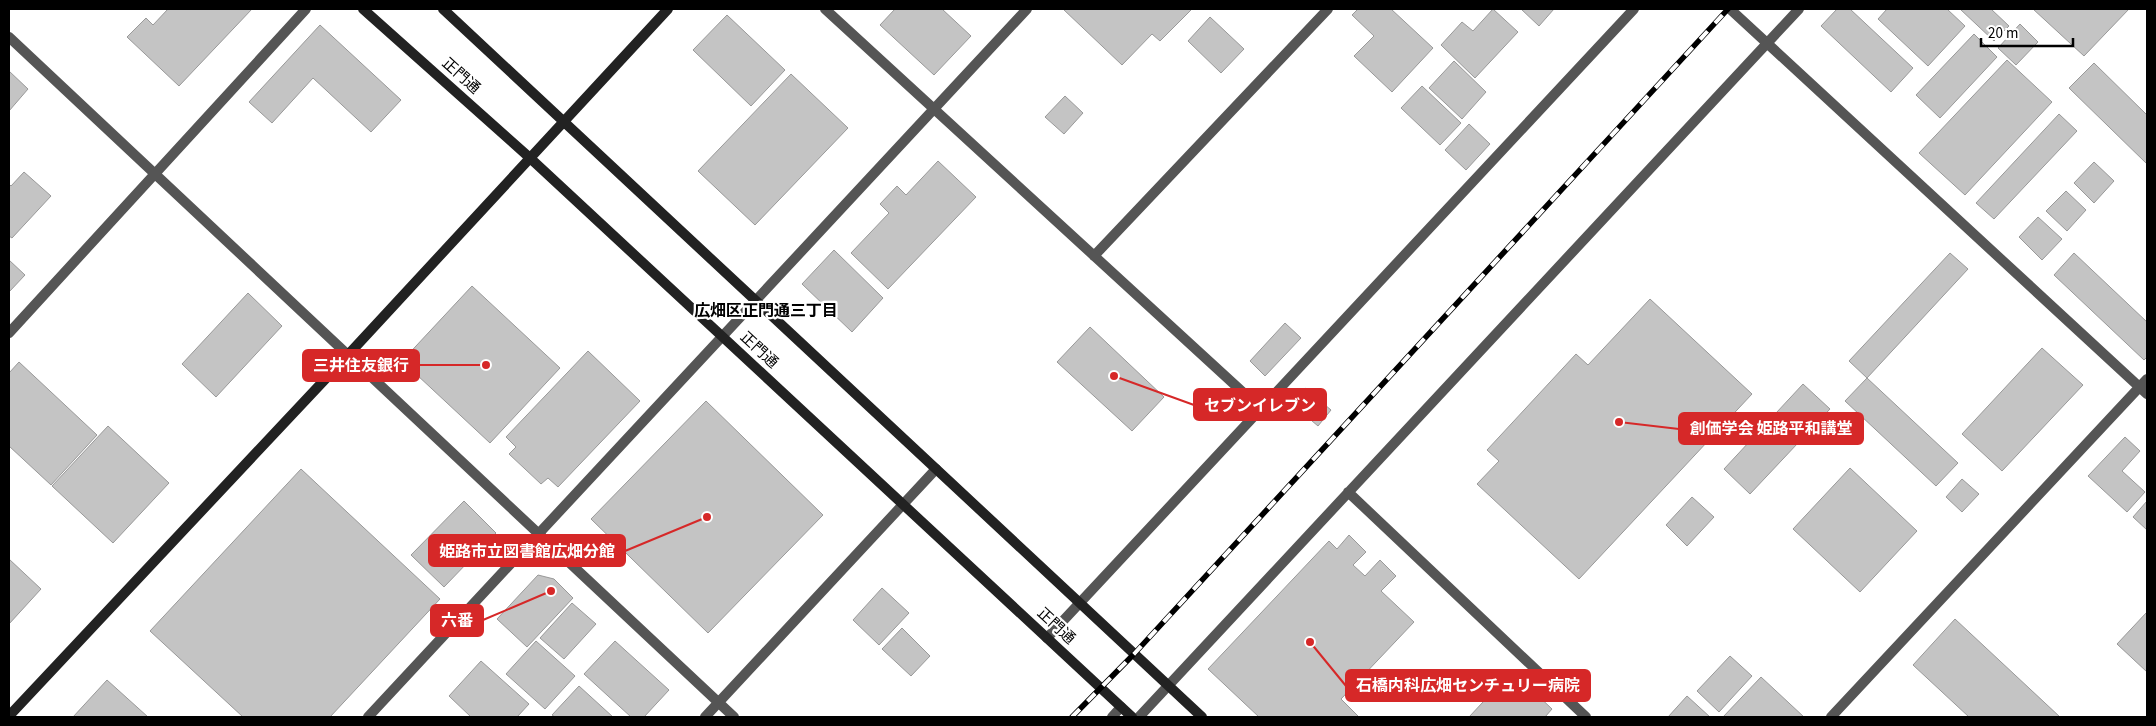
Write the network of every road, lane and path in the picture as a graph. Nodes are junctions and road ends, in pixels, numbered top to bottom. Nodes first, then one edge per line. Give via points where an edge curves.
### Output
1 (306, 9) edge
2 (363, 9) edge
3 (443, 9) edge
4 (668, 9) edge
5 (825, 9) edge
6 (1027, 9) edge
7 (1328, 9) edge
8 (1634, 9) edge
9 (1730, 9) edge
10 (1799, 9) edge
11 (9, 37) edge
12 (1768, 42) junction
13 (934, 109) junction
14 (563, 121) junction
15 (530, 158) junction
16 (155, 175) junction
17 (1094, 256) junction
18 (756, 301) junction
19 (9, 333) edge
20 (722, 336) junction
21 (347, 356) junction
22 (2147, 379) edge
23 (2143, 390) edge
24 (1260, 408) junction
25 (936, 469) junction
26 (1348, 492) junction
27 (903, 504) junction
28 (538, 534) junction
29 (1079, 602) junction
30 (1047, 638) junction
31 (1168, 685) junction
32 (719, 703) junction
33 (1121, 707) junction
34 (9, 716) edge
35 (368, 717) edge
36 (705, 717) edge
37 (734, 717) edge
38 (1112, 717) edge
39 (1132, 717) edge
40 (1138, 717) edge
41 (1202, 717) edge
42 (1586, 717) edge
43 (1831, 717) edge

1 - 16 street
2 - 15 street, 正門通
3 - 14 street
4 - 14 street
5 - 13 street
6 - 13 street
7 - 17 street
8 - 24 street
9 - 12 street
10 - 12 street
11 - 16 street
12 - 23 street
12 - 26 street
13 - 17 street
13 - 18 street
14 - 15 street
14 - 18 street
15 - 20 street, 正門通
15 - 21 street
16 - 19 street
16 - 21 street
17 - 24 street
18 - 20 street
18 - 25 street
20 - 27 street, 正門通
20 - 28 street
21 - 28 street
21 - 34 street
22 - 23 street
23 - 43 street
24 - 29 street
25 - 27 street
25 - 29 street
26 - 31 street
26 - 42 street
27 - 30 street, 正門通
27 - 32 street
28 - 32 street
28 - 35 street
29 - 30 street
29 - 31 street
30 - 33 street, 正門通
31 - 40 street
31 - 41 street
32 - 36 street
32 - 37 street
33 - 38 street
33 - 39 street, 正門通

